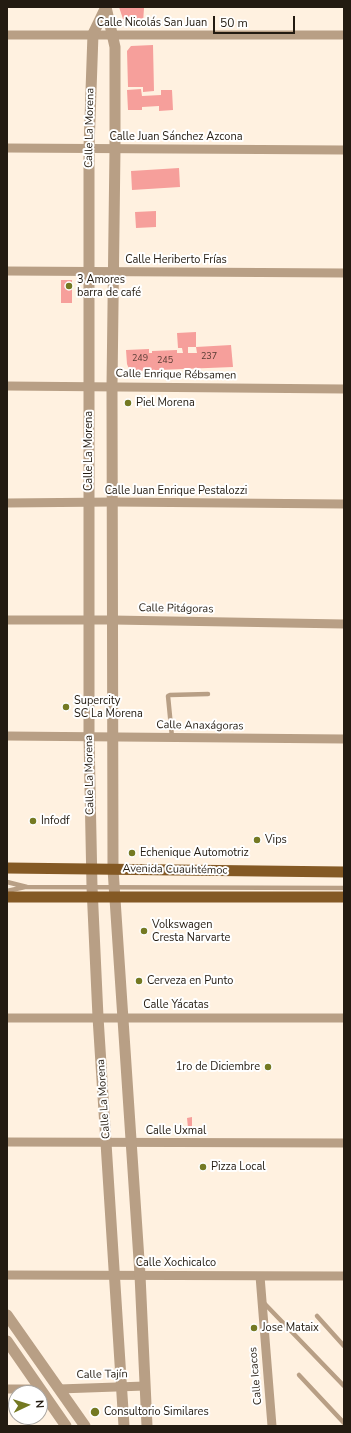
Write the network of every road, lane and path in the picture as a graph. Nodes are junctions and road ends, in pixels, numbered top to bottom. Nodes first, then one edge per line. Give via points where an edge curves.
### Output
1 (106, 7) edge
2 (7, 34) edge
3 (93, 34) junction
4 (113, 35) junction
5 (344, 35) edge
6 (7, 148) edge
7 (89, 148) junction
8 (115, 148) junction
9 (344, 150) edge
10 (7, 271) edge
11 (90, 272) junction
12 (113, 272) junction
13 (344, 273) edge
14 (7, 386) edge
15 (89, 386) junction
16 (112, 386) junction
17 (344, 389) edge
18 (89, 502) junction
19 (112, 502) junction
20 (7, 503) edge
21 (344, 504) edge
22 (7, 620) edge
23 (88, 620) junction
24 (113, 620) junction
25 (344, 624) edge
26 (208, 694) dead end
27 (7, 736) edge
28 (89, 736) junction
29 (112, 736) junction
30 (172, 737) junction
31 (344, 740) edge
32 (7, 868) edge
33 (92, 869) junction
34 (113, 869) junction
35 (344, 872) edge
36 (7, 882) edge
37 (27, 886) junction
38 (344, 888) edge
39 (7, 891) edge
40 (93, 892) junction
41 (114, 892) junction
42 (344, 897) edge
43 (7, 898) edge
44 (98, 1017) junction
45 (122, 1017) junction
46 (7, 1018) edge
47 (344, 1018) edge
48 (7, 1142) edge
49 (106, 1142) junction
50 (131, 1142) junction
51 (344, 1143) edge
52 (7, 1275) edge
53 (115, 1275) junction
54 (140, 1275) junction
55 (260, 1276) junction
56 (344, 1276) edge
57 (262, 1301) junction
58 (7, 1315) edge
59 (317, 1316) dead end
60 (7, 1341) edge
61 (344, 1346) edge
62 (299, 1375) dead end
63 (37, 1385) edge
64 (145, 1386) junction
65 (344, 1386) edge
66 (122, 1387) junction
67 (58, 1389) junction
68 (48, 1400) edge
69 (344, 1423) edge
70 (66, 1426) edge
71 (85, 1426) edge
72 (124, 1426) edge
73 (148, 1426) edge
74 (272, 1426) edge

1 - 3 street, Calle La Morena
1 - 4 street, Calle La Morena
2 - 3 street, Calle Nicolás San Juan
3 - 4 street, Calle Nicolás San Juan
3 - 7 street, Calle La Morena
4 - 5 street, Calle Nicolás San Juan
4 - 8 street, Calle La Morena
6 - 7 street, Calle Juan Sánchez Azcona
7 - 8 street, Calle Juan Sánchez Azcona
7 - 11 street, Calle La Morena
8 - 9 street, Calle Juan Sánchez Azcona
8 - 12 street, Calle La Morena
10 - 11 street, Calle Heriberto Frías
11 - 12 street, Calle Heriberto Frías
11 - 15 street, Calle La Morena
12 - 13 street, Calle Heriberto Frías
12 - 16 street, Calle La Morena
14 - 15 street, Calle Enrique Rébsamen
15 - 16 street, Calle Enrique Rébsamen
15 - 18 street, Calle La Morena
16 - 17 street, Calle Enrique Rébsamen
16 - 19 street, Calle La Morena
18 - 19 street, Calle Juan Enrique Pestalozzi
18 - 20 street, Calle Juan Enrique Pestalozzi
18 - 23 street, Calle La Morena
19 - 21 street, Calle Juan Enrique Pestalozzi
19 - 24 street, Calle La Morena
22 - 23 street, Calle Pitágoras
23 - 24 street, Calle Pitágoras
23 - 28 street, Calle La Morena
24 - 25 street, Calle Pitágoras
24 - 29 street, Calle La Morena
26 - 30 lane via 168,696
27 - 28 street, Calle Anaxágoras
28 - 29 street, Calle Anaxágoras
28 - 33 street, Calle La Morena
29 - 30 street, Calle Anaxágoras
29 - 34 street, Calle La Morena
30 - 31 street, Calle Anaxágoras
32 - 33 main road, Avenida Cuauhtémoc
33 - 34 main road, Avenida Cuauhtémoc
33 - 40 street, Calle La Morena
34 - 35 main road, Avenida Cuauhtémoc
34 - 41 street, Calle La Morena
36 - 37 lane, Avenida Cuauhtémoc
37 - 39 lane, Avenida Cuauhtémoc
37 - 40 lane, Avenida Cuauhtémoc
38 - 41 lane, Avenida Cuauhtémoc
40 - 41 main road, Avenida Cuauhtémoc
40 - 43 main road, Avenida Cuauhtémoc
40 - 44 street, Calle La Morena
41 - 42 main road, Avenida Cuauhtémoc
41 - 45 street, Calle La Morena
44 - 45 street, Calle Yácatas
44 - 46 street, Calle Yácatas
44 - 49 street, Calle La Morena
45 - 47 street, Calle Yácatas
45 - 50 street, Calle La Morena
48 - 49 street, Calle Uxmal
49 - 50 street, Calle Uxmal
49 - 53 street, Calle La Morena
50 - 51 street, Calle Uxmal
50 - 54 street, Calle La Morena
52 - 53 street, Calle Xochicalco
53 - 54 street, Calle Xochicalco
53 - 66 street, Calle La Morena
54 - 55 street, Calle Xochicalco
54 - 64 street, Calle La Morena
55 - 56 street, Calle Xochicalco
55 - 57 street, Calle Icacos
57 - 65 lane
57 - 74 street, Calle Icacos
58 - 67 street
59 - 61 lane
60 - 63 street
62 - 69 lane
64 - 66 street, Calle Tajín
64 - 73 street, Calle La Morena
66 - 67 street, Calle Tajín
66 - 72 street, Calle La Morena
67 - 71 street
68 - 70 street

